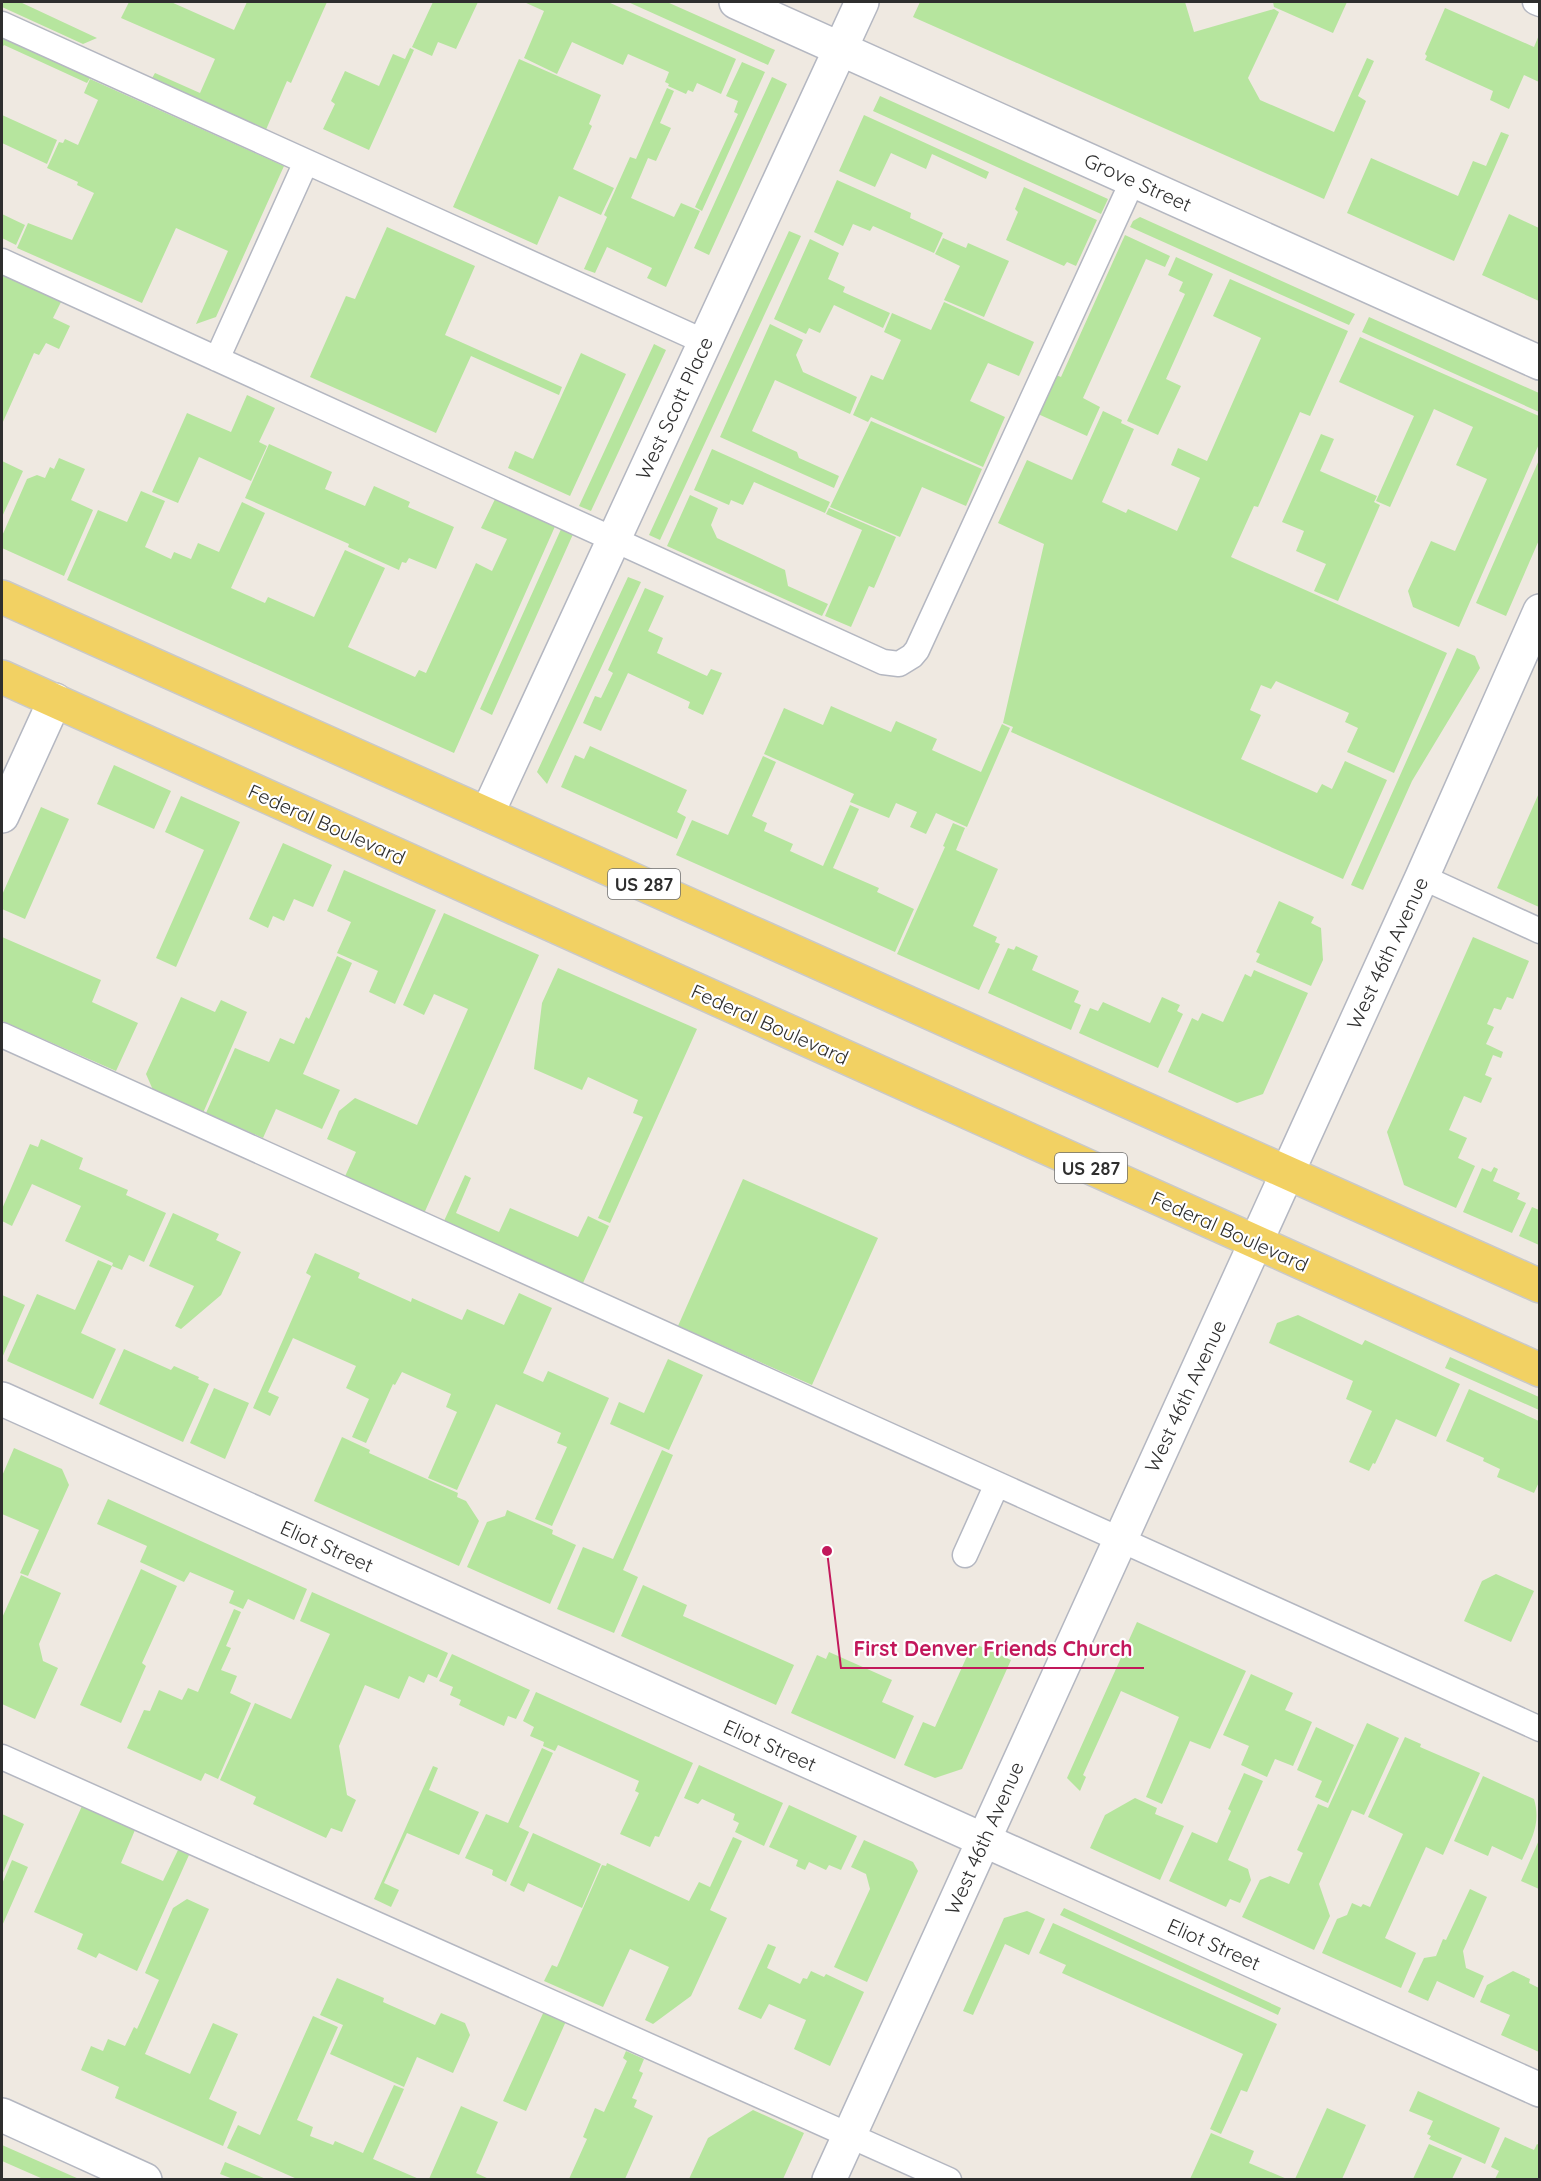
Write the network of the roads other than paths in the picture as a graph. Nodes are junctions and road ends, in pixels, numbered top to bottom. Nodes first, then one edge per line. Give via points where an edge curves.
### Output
1 (736, 2) edge
2 (862, 2) edge
3 (1535, 2) edge
4 (1539, 4) edge
5 (2, 24) edge
6 (840, 48) junction
7 (306, 162) junction
8 (1133, 180) junction
9 (2, 261) edge
10 (705, 342) junction
11 (217, 359) junction
12 (1539, 363) edge
13 (613, 539) junction
14 (2, 597) edge
15 (1539, 611) edge
16 (2, 677) edge
17 (55, 700) junction
18 (487, 814) junction
19 (2, 816) edge
20 (1422, 877) junction
21 (1539, 931) edge
22 (2, 1035) edge
23 (1287, 1172) junction
24 (1255, 1242) junction
25 (1539, 1286) edge
26 (1539, 1370) edge
27 (2, 1399) edge
28 (997, 1484) junction
29 (1120, 1539) junction
30 (965, 1555) dead end
31 (1539, 1729) edge
32 (2, 1757) edge
33 (983, 1840) junction
34 (1539, 2090) edge
35 (2, 2115) edge
36 (849, 2135) junction
37 (145, 2180) edge
38 (829, 2180) edge
39 (949, 2180) edge

1 - 6 street, Grove Street
2 - 6 street, West Scott Place
3 - 4 lane
5 - 7 lane
6 - 8 street, Grove Street
6 - 10 street, West Scott Place
7 - 10 lane
7 - 11 lane
8 - 12 street, Grove Street
8 - 13 lane via 917,650 906,661 884,662
9 - 11 lane
10 - 13 street, West Scott Place
11 - 13 lane
13 - 18 street, West Scott Place
14 - 18 main road, US 287
15 - 20 street, West 46th Avenue
16 - 17 main road, Federal Boulevard / US 287
17 - 19 street
17 - 24 main road, Federal Boulevard / US 287
18 - 23 main road, US 287
20 - 21 lane
20 - 23 street, West 46th Avenue
22 - 28 lane
23 - 24 street, West 46th Avenue
23 - 25 main road, US 287
24 - 26 main road, Federal Boulevard / US 287
24 - 29 street, West 46th Avenue
27 - 33 street, Eliot Street
28 - 29 lane
28 - 30 lane
29 - 31 lane
29 - 33 street, West 46th Avenue
32 - 36 lane
33 - 34 street, Eliot Street
33 - 36 street, West 46th Avenue
35 - 37 street
36 - 38 street, West 46th Avenue
36 - 39 lane

